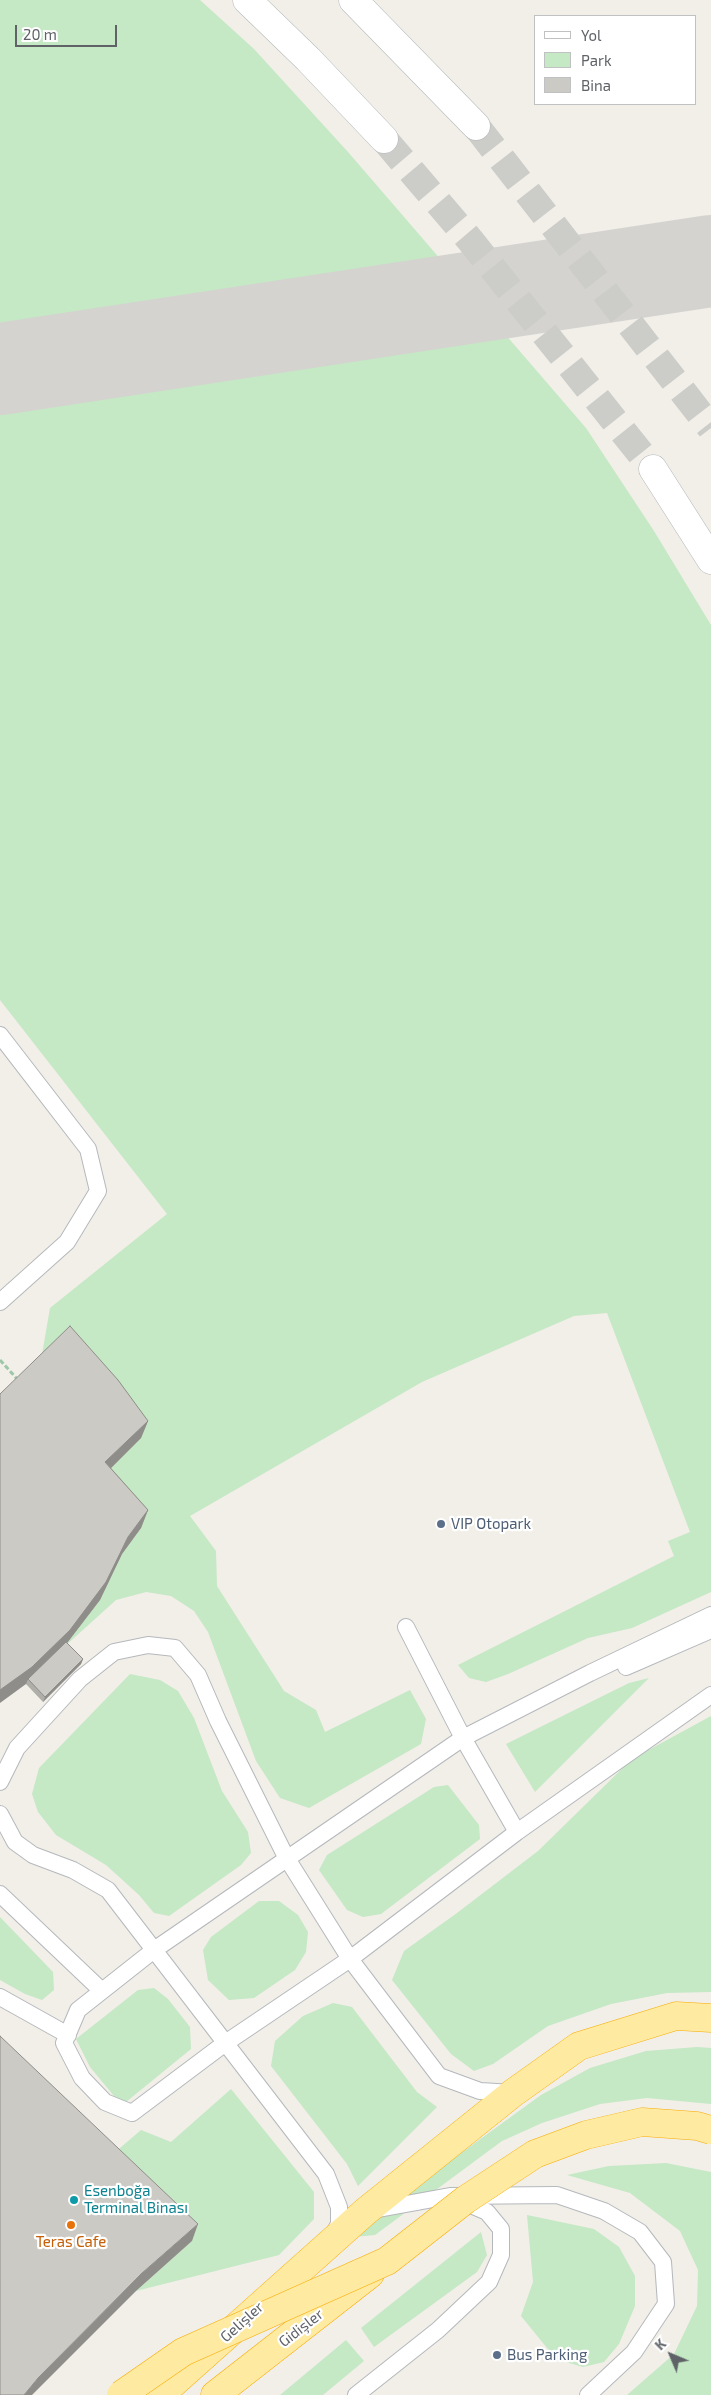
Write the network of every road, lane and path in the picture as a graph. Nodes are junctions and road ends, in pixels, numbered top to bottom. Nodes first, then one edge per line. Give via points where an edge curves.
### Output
1 (247, 0) edge
2 (353, 0) edge
3 (476, 126) tunnel mouth
4 (384, 139) tunnel mouth
5 (653, 469) tunnel mouth
6 (711, 560) edge
7 (0, 1035) edge
8 (0, 1302) edge
9 (0, 1360) edge
10 (21, 1384) edge
11 (711, 1614) edge
12 (406, 1627) dead end
13 (711, 1630) edge
14 (711, 1695) edge
15 (463, 1738) junction
16 (0, 1782) edge
17 (0, 1814) edge
18 (517, 1832) junction
19 (286, 1857) junction
20 (0, 1894) edge
21 (154, 1950) junction
22 (350, 1959) junction
23 (102, 1991) junction
24 (0, 1997) edge
25 (711, 2018) edge
26 (68, 2035) junction
27 (224, 2044) junction
28 (513, 2093) junction
29 (711, 2130) edge
30 (450, 2196) junction
31 (366, 2211) junction
32 (325, 2248) junction
33 (386, 2261) junction
34 (121, 2395) edge
35 (160, 2395) edge
36 (215, 2395) edge
37 (356, 2395) edge
38 (588, 2395) edge

1 - 4 street
2 - 3 street
5 - 6 street
7 - 8 lane via 88,1148 98,1191 66,1242
9 - 10 path
11 - 15 lane
12 - 15 lane
13 - 15 lane
14 - 18 lane
15 - 18 lane
15 - 19 lane
16 - 19 lane via 17,1748 80,1679 114,1652 148,1645 175,1648 198,1675
17 - 21 lane via 15,1842 33,1855 73,1870 108,1890
18 - 22 lane
19 - 21 lane
19 - 22 lane
20 - 23 lane
21 - 23 lane
21 - 27 lane
22 - 27 lane
22 - 28 lane via 439,2076 480,2091
23 - 26 lane via 78,2010
24 - 26 lane
25 - 28 highway, Gelişler via 676,2016 579,2046
26 - 27 lane via 64,2043 82,2078 105,2102 132,2113
27 - 32 lane via 326,2174 339,2207 340,2224
28 - 31 highway, Gelişler
29 - 33 highway, bridge via 642,2122 586,2135 535,2154 465,2200
30 - 31 lane
30 - 37 lane via 487,2212 501,2229 502,2255 489,2282 438,2330
30 - 38 lane via 557,2195 604,2211 640,2232 663,2262 666,2304 634,2352
31 - 32 highway, Gelişler
32 - 35 highway, Gelişler
33 - 34 highway, bridge via 183,2352
33 - 36 highway, Gidişler, bridge

